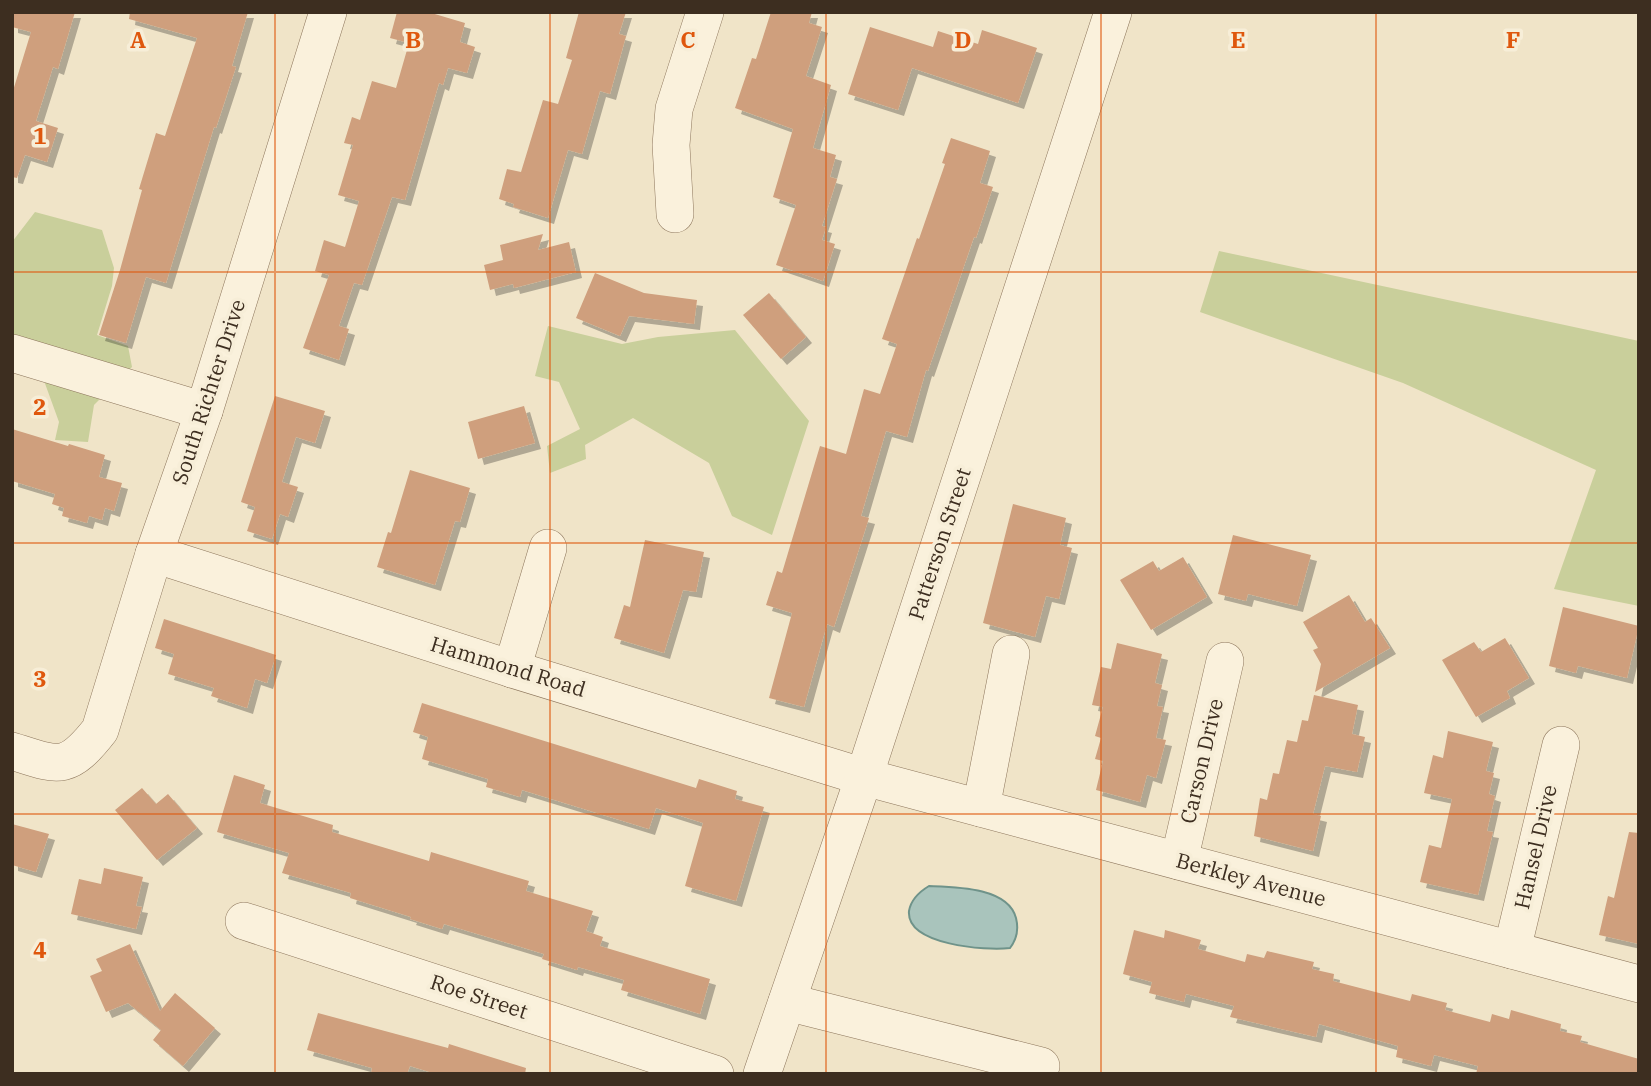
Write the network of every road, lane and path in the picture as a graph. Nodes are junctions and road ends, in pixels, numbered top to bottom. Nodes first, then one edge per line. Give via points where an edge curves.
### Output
1 (328, 12) edge
2 (705, 12) edge
3 (1113, 12) edge
4 (675, 214) dead end
5 (12, 353) edge
6 (204, 411) junction
7 (548, 548) dead end
8 (154, 554) junction
9 (1011, 654) dead end
10 (1225, 661) dead end
11 (512, 669) junction
12 (1561, 745) dead end
13 (12, 751) edge
14 (864, 777) junction
15 (981, 808) junction
16 (1179, 861) junction
17 (244, 921) dead end
18 (1512, 950) junction
19 (1639, 984) edge
20 (786, 1002) junction
21 (1041, 1066) dead end
22 (715, 1074) edge
23 (762, 1074) edge

1 - 6 street, South Richter Drive
2 - 4 street via 674,109
3 - 14 street, Patterson Street
5 - 6 street
6 - 8 street, South Richter Drive
7 - 11 street
8 - 11 street, Hammond Road
8 - 13 street, South Richter Drive via 100,730 70,760 51,764
9 - 15 street
10 - 16 street, Carson Drive
11 - 14 street, Hammond Road
12 - 18 street, Hansel Drive
14 - 15 street, Berkley Avenue
14 - 20 street, Patterson Street
15 - 16 street, Berkley Avenue
16 - 18 street, Berkley Avenue
17 - 22 street, Roe Street
18 - 19 street, Berkley Avenue
20 - 21 street
20 - 23 street, Patterson Street

